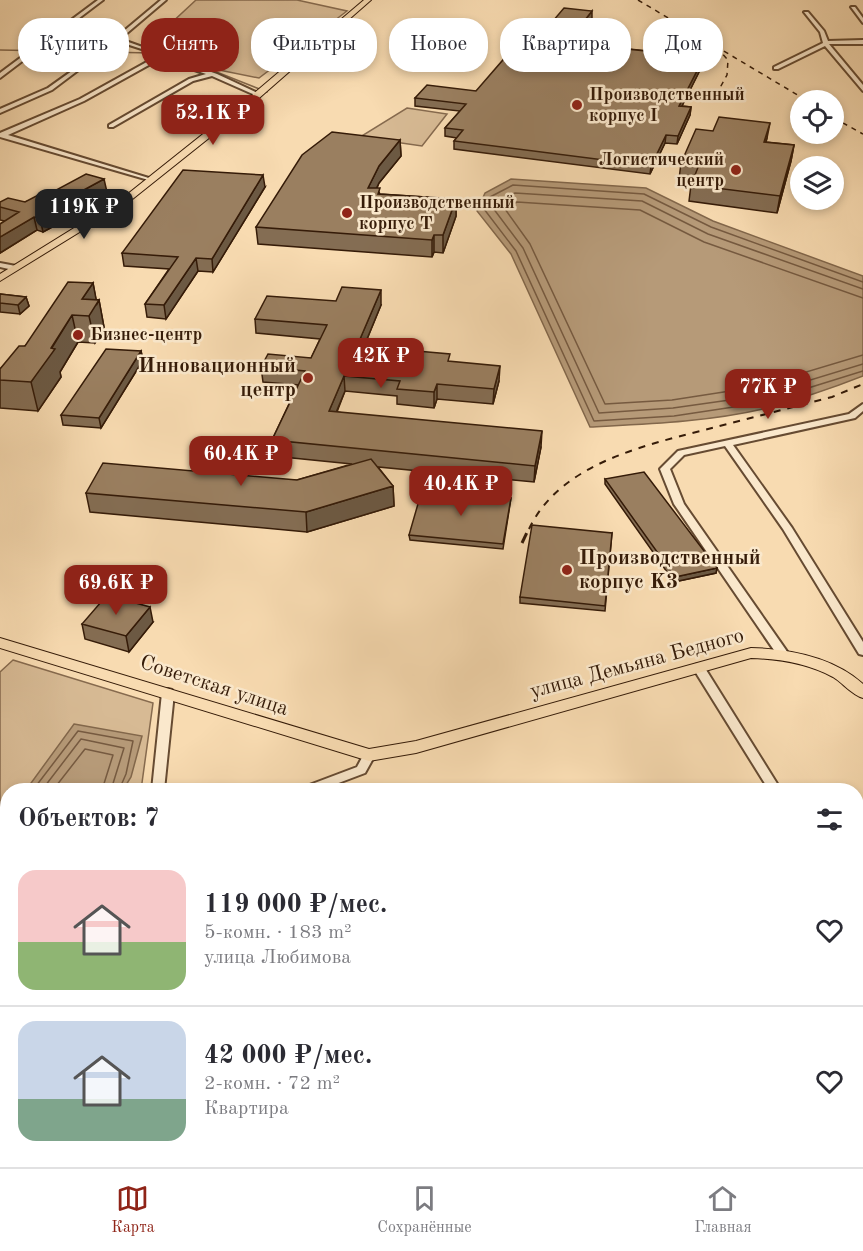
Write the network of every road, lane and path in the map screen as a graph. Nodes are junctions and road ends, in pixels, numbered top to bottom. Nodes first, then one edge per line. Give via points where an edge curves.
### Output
1 (101, 0) edge
2 (164, 0) edge
3 (368, 0) edge
4 (853, 8) dead end
5 (806, 13) dead end
6 (863, 21) edge
7 (129, 28) edge
8 (863, 42) edge
9 (826, 43) junction
10 (141, 67) edge
11 (776, 68) dead end
12 (74, 72) edge
13 (206, 72) edge
14 (212, 74) junction
15 (0, 76) edge
16 (863, 89) edge
17 (261, 91) junction
18 (0, 111) edge
19 (111, 126) dead end
20 (1, 136) edge
21 (150, 180) junction
22 (0, 265) edge
23 (13, 268) junction
24 (0, 278) edge
25 (863, 407) edge
26 (727, 443) junction
27 (0, 643) edge
28 (863, 651) edge
29 (782, 653) junction
30 (699, 668) junction
31 (168, 693) junction
32 (863, 693) edge
33 (417, 747) joint
34 (369, 755) junction
35 (159, 783) edge
36 (327, 783) edge
37 (771, 783) edge

1 - 15 street
2 - 7 street
3 - 17 main road
4 - 6 street
5 - 9 street
8 - 9 street
9 - 11 street
9 - 16 street
10 - 20 street via 82,100
12 - 18 street via 50,90
13 - 14 street
14 - 17 street
14 - 19 street via 191,80
17 - 21 main road
20 - 21 street
21 - 23 main road via 127,199
22 - 23 street
23 - 24 main road
25 - 26 street via 852,416
26 - 28 street via 787,528
26 - 29 street via 681,453 665,469 679,504
27 - 31 main road, Советская улица
29 - 30 main road, улица Демьяна Бедного via 751,653
29 - 32 main road, улица Демьяна Бедного via 829,669
30 - 33 main road, улица Демьяна Бедного
30 - 37 street
31 - 34 main road, Советская улица
31 - 35 street
33 - 34 main road, Советская улица
34 - 36 street via 362,770

